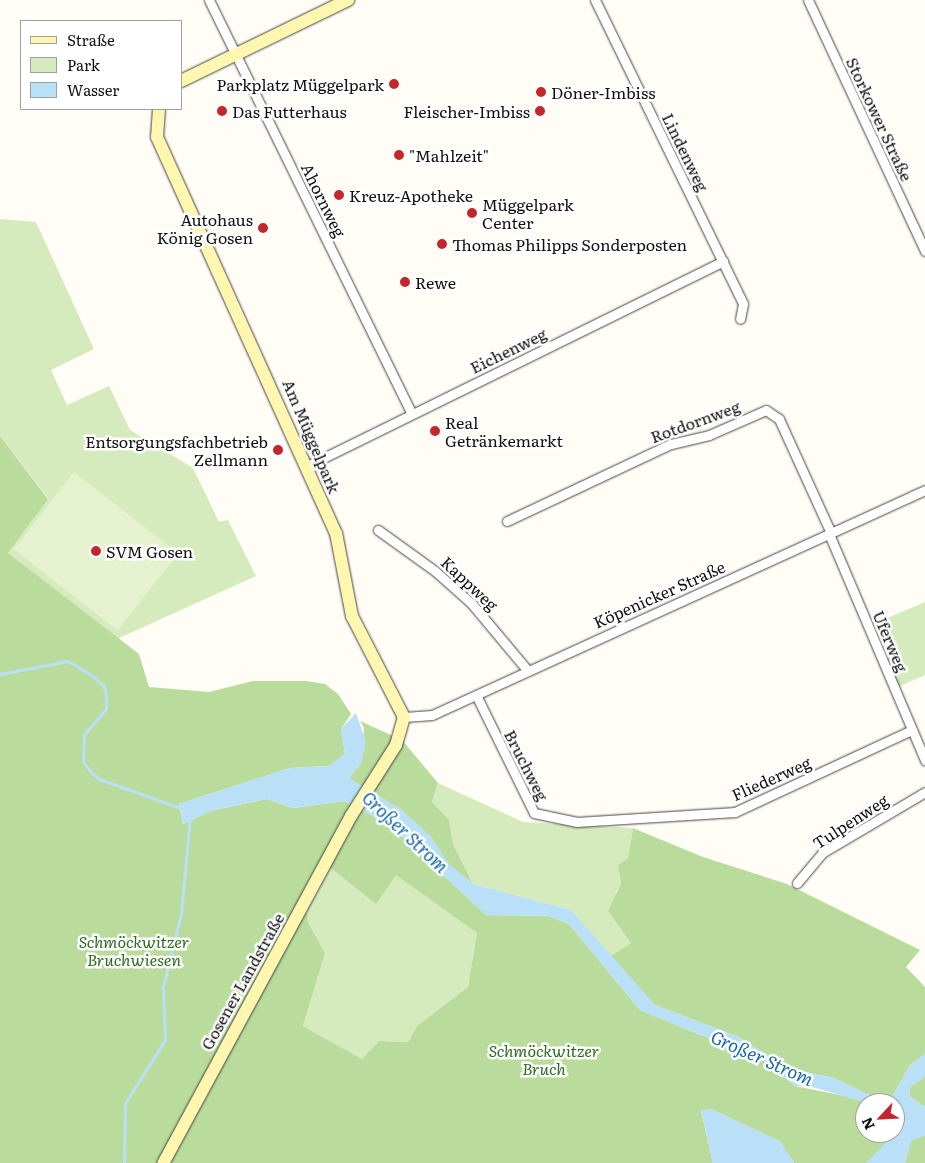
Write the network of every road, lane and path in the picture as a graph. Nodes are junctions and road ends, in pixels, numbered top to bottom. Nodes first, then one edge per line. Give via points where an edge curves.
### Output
1 (210, 0) edge
2 (348, 0) edge
3 (595, 0) edge
4 (808, 0) edge
5 (236, 54) junction
6 (182, 81) edge
7 (159, 110) edge
8 (925, 251) edge
9 (722, 261) junction
10 (740, 319) dead end
11 (412, 414) junction
12 (307, 466) junction
13 (925, 490) edge
14 (507, 521) dead end
15 (378, 530) dead end
16 (830, 534) junction
17 (528, 671) junction
18 (476, 695) junction
19 (404, 717) junction
20 (912, 730) junction
21 (925, 760) edge
22 (925, 792) edge
23 (633, 818) joint
24 (797, 883) dead end
25 (163, 1163) edge

1 - 5 street, Ahornweg
2 - 5 main road
3 - 9 street, Lindenweg
4 - 8 street, Storkower Straße
5 - 6 main road
5 - 11 street, Ahornweg
7 - 12 main road, Am Müggelpark via 158,138
9 - 10 street, Lindenweg via 743,304
9 - 11 street, Eichenweg
11 - 12 street, Eichenweg
12 - 19 main road, Am Müggelpark via 336,533 352,616
13 - 16 street, Köpenicker Straße
14 - 16 street, Rotdornweg via 671,444 709,435 766,410 779,419
15 - 17 street, Kappweg via 435,571 472,604
16 - 17 street, Köpenicker Straße
16 - 20 street, Uferweg
17 - 18 street, Köpenicker Straße
18 - 19 street, Köpenicker Straße via 432,715
18 - 23 street, Bruchweg via 534,813 578,822
19 - 25 main road, Gosener Landstraße via 396,745 351,816
20 - 21 street, Uferweg
20 - 23 street, Fliederweg via 735,812
22 - 24 street, Tulpenweg via 822,853

